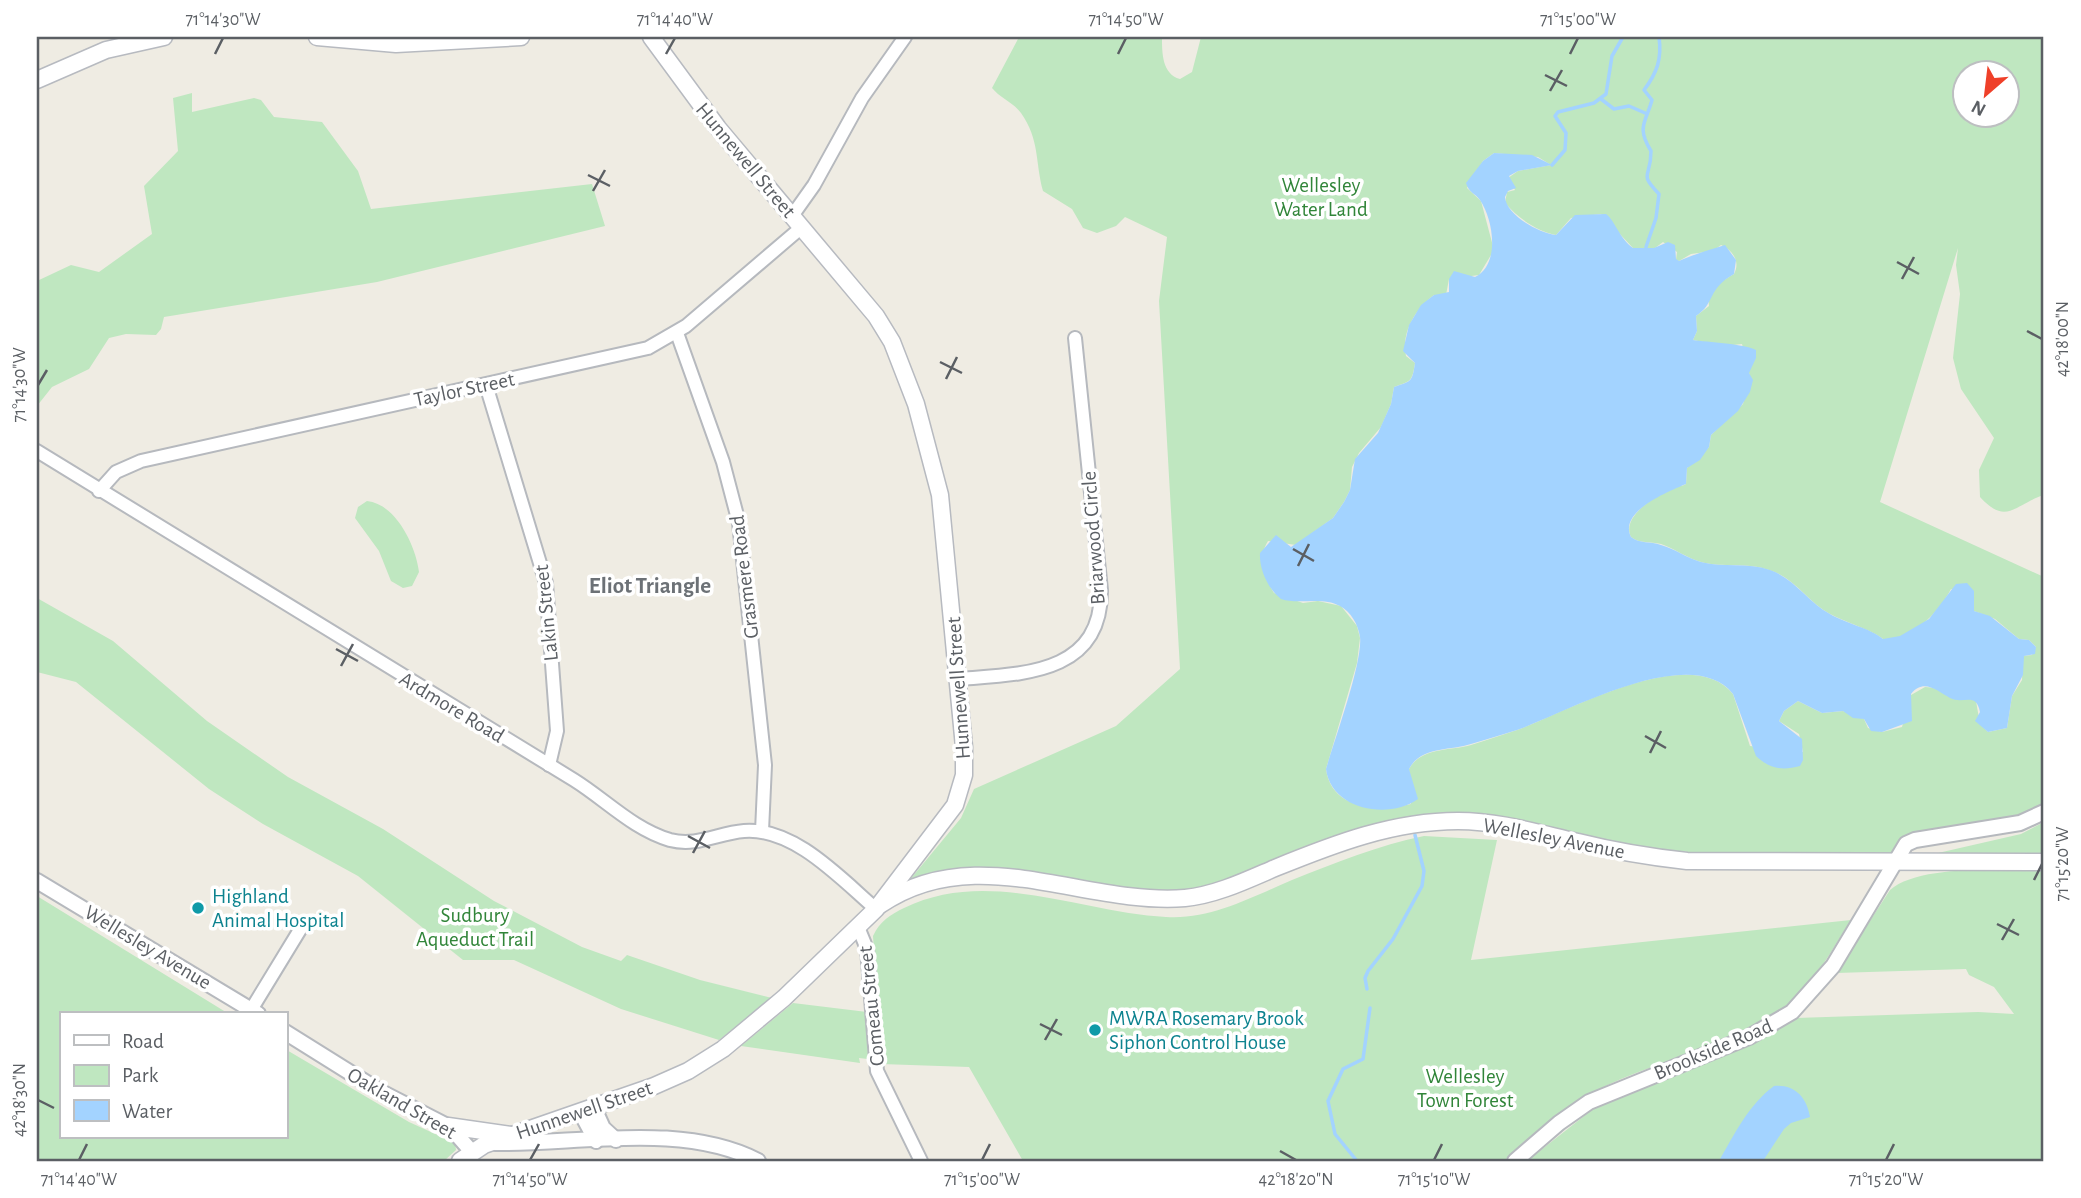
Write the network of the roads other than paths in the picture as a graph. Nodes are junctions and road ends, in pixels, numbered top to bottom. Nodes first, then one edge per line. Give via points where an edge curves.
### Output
1 (164, 37) edge
2 (317, 37) edge
3 (521, 37) edge
4 (651, 37) edge
5 (905, 37) edge
6 (37, 80) edge
7 (797, 221) junction
8 (677, 333) junction
9 (1075, 338) dead end
10 (486, 385) junction
11 (37, 451) edge
12 (99, 491) junction
13 (959, 679) junction
14 (549, 765) junction
15 (2044, 812) edge
16 (762, 831) junction
17 (1897, 862) junction
18 (2044, 862) edge
19 (37, 881) edge
20 (876, 909) junction
21 (858, 927) junction
22 (301, 928) dead end
23 (254, 1012) edge
24 (287, 1033) edge
25 (588, 1111) junction
26 (448, 1126) junction
27 (514, 1135) junction
28 (616, 1140) junction
29 (596, 1141) junction
30 (490, 1143) junction
31 (466, 1156) edge
32 (752, 1160) edge
33 (921, 1161) edge
34 (1515, 1161) edge

1 - 6 main road via 106,50
2 - 3 main road via 396,44
4 - 7 main road, Hunnewell Street via 718,128
5 - 7 street, Taylor Street via 862,98
7 - 8 street, Taylor Street
7 - 13 main road, Hunnewell Street via 877,316 916,404 940,495
8 - 10 street, Taylor Street via 639,351
8 - 16 street, Grasmere Road via 723,462 739,523 765,765
9 - 13 street, Briarwood Circle via 1101,590 1099,615 1084,643 1059,663 1026,673
10 - 12 street, Taylor Street via 141,461 116,472
10 - 14 street, Lakin Street via 546,583 557,731
11 - 12 street, Ardmore Road
12 - 14 street, Ardmore Road
13 - 20 main road, Hunnewell Street via 964,766 958,798
14 - 16 street, Ardmore Road via 639,826 673,841
15 - 17 street, Brookside Road via 2020,823 1932,837
16 - 20 street via 803,850
17 - 18 main road, Wellesley Avenue
17 - 20 main road, Wellesley Avenue via 1687,861 1632,854 1500,825 1444,822 1392,828 1342,841 1197,896 1153,896 1018,877 965,876 919,885
17 - 34 street, Brookside Road via 1827,975 1792,1012 1737,1043 1600,1096
19 - 23 street, Wellesley Avenue
20 - 21 main road, Hunnewell Street
21 - 25 main road, Hunnewell Street via 784,999 723,1049 677,1076
21 - 33 street, Comeau Street via 867,949 877,1071
22 - 23 street
24 - 26 street, Oakland Street via 397,1101
25 - 27 main road, Hunnewell Street
25 - 28 street
25 - 29 street
26 - 27 main road
26 - 31 street, Oakland Street via 458,1133
27 - 30 main road, Hunnewell Street
28 - 29 street
28 - 32 street via 698,1140
29 - 30 street
30 - 31 main road, Hunnewell Street

